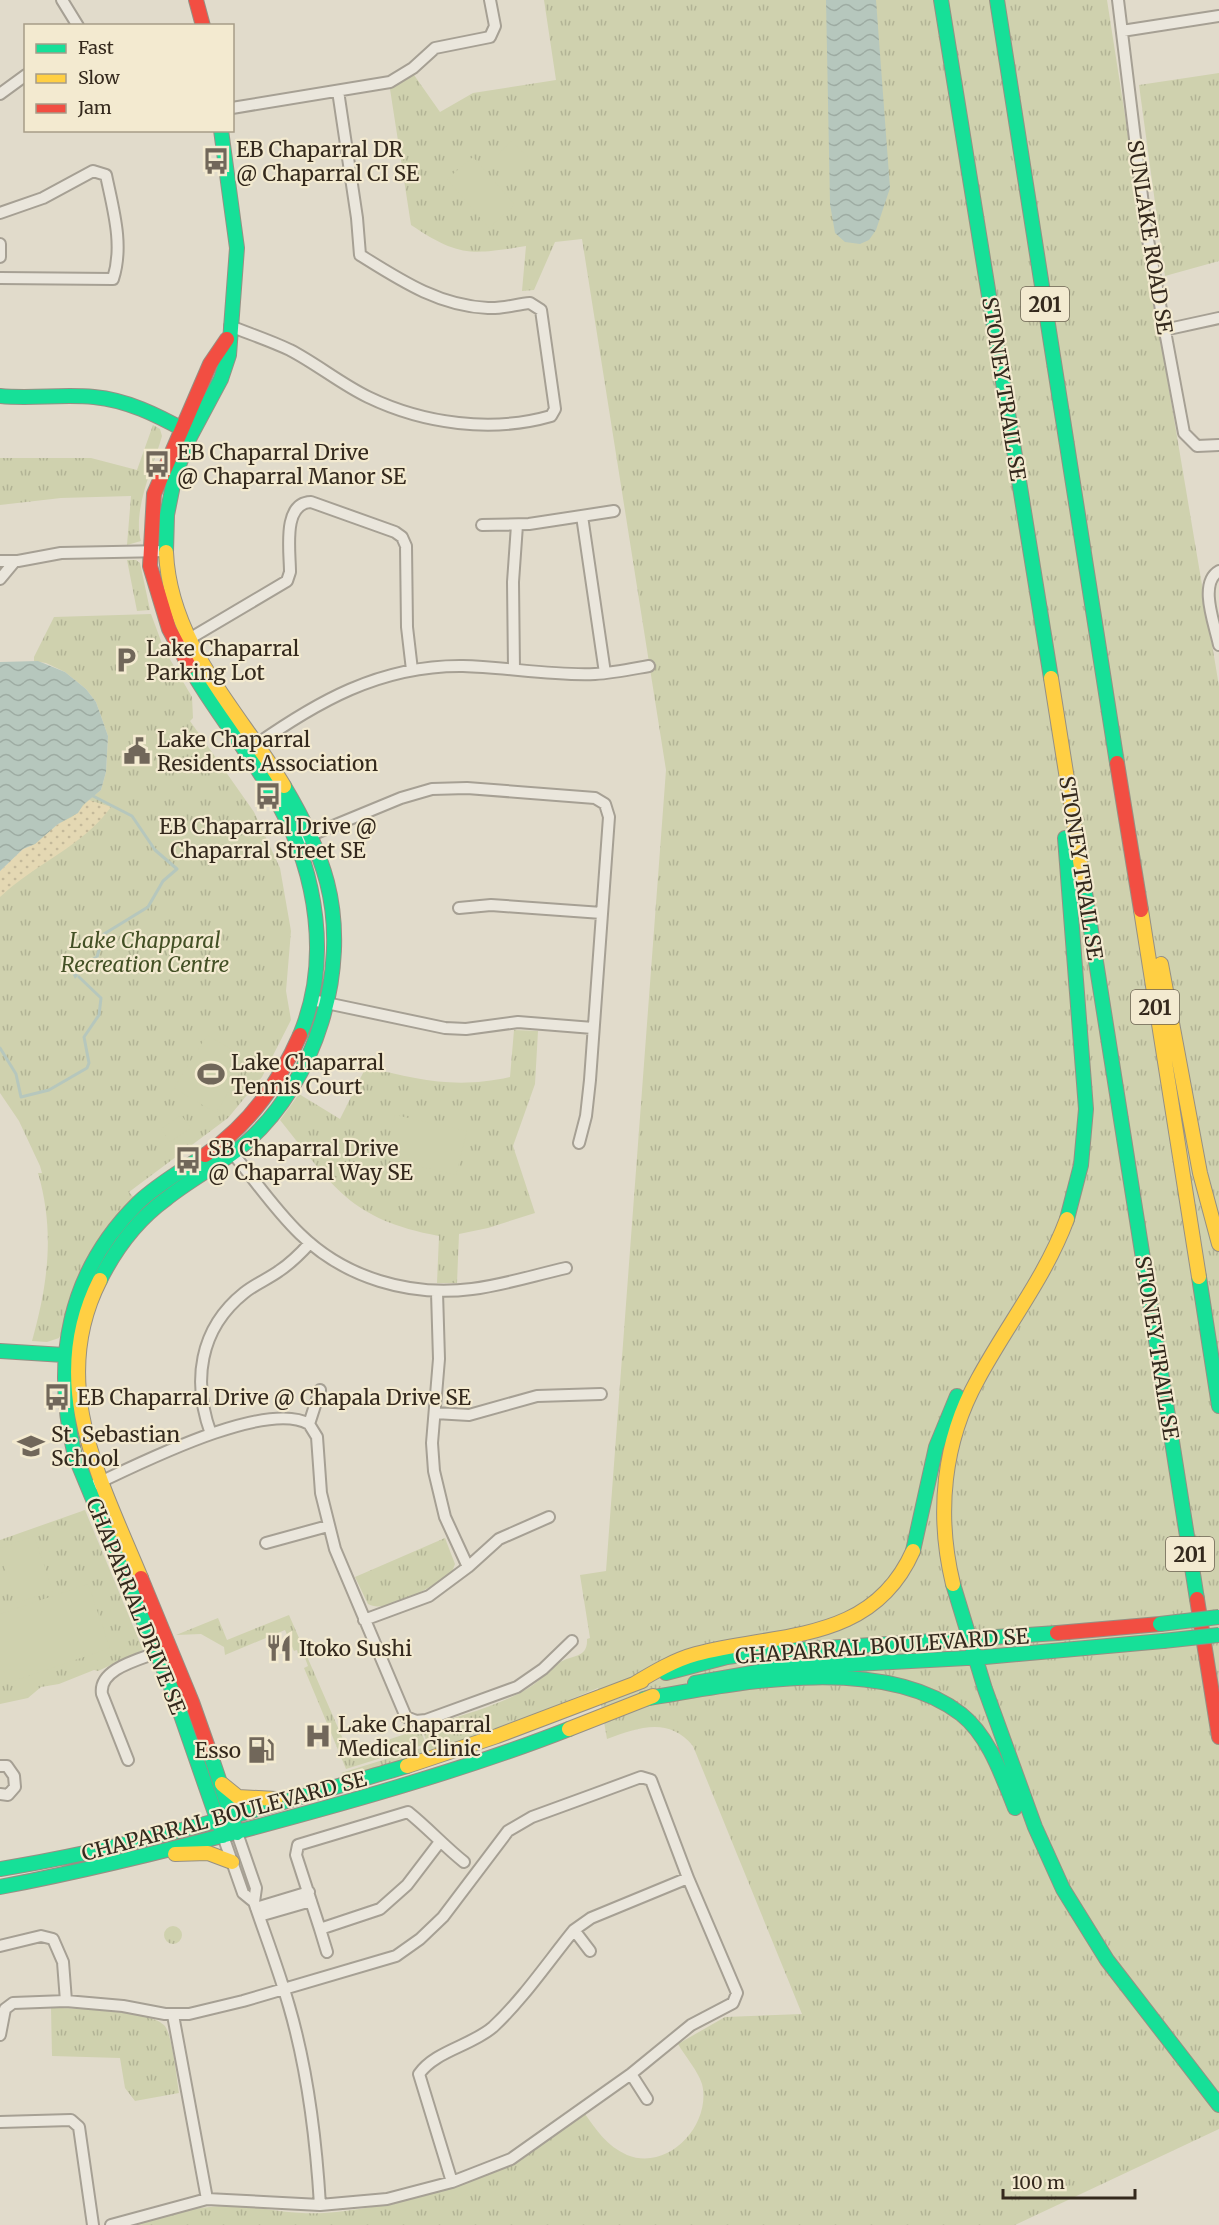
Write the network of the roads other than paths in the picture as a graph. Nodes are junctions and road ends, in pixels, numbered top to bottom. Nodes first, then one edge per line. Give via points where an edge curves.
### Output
1 (62, 0) edge
2 (196, 0) edge
3 (490, 0) edge
4 (932, 0) edge
5 (940, 0) edge
6 (997, 0) edge
7 (1118, 0) edge
8 (1219, 16) edge
9 (77, 24) edge
10 (202, 24) edge
11 (1122, 31) junction
12 (24, 76) edge
13 (953, 80) junction
14 (338, 90) junction
15 (0, 94) edge
16 (234, 108) edge
17 (221, 132) edge
18 (0, 213) edge
19 (0, 244) edge
20 (0, 257) edge
21 (0, 278) edge
22 (1219, 318) edge
23 (1164, 330) junction
24 (229, 333) junction
25 (0, 396) edge
26 (179, 427) junction
27 (191, 435) junction
28 (1219, 445) edge
29 (614, 511) dead end
30 (582, 516) junction
31 (482, 525) dead end
32 (517, 525) junction
33 (150, 551) junction
34 (165, 551) junction
35 (0, 561) edge
36 (15, 561) junction
37 (1219, 571) edge
38 (0, 579) edge
39 (1092, 607) junction
40 (182, 643) junction
41 (1219, 645) edge
42 (650, 666) dead end
43 (514, 669) junction
44 (412, 670) junction
45 (605, 674) junction
46 (1052, 681) junction
47 (251, 748) junction
48 (312, 835) junction
49 (298, 840) junction
50 (459, 908) dead end
51 (602, 914) junction
52 (312, 1000) junction
53 (326, 1002) junction
54 (593, 1028) junction
55 (223, 1142) junction
56 (579, 1143) dead end
57 (233, 1153) junction
58 (310, 1243) junction
59 (1219, 1244) edge
60 (1054, 1253) junction
61 (566, 1268) dead end
62 (437, 1292) junction
63 (0, 1351) edge
64 (64, 1355) junction
65 (78, 1356) junction
66 (320, 1390) dead end
67 (601, 1394) dead end
68 (1219, 1406) edge
69 (435, 1413) junction
70 (309, 1424) junction
71 (211, 1434) junction
72 (101, 1482) junction
73 (87, 1488) junction
74 (549, 1517) dead end
75 (328, 1526) junction
76 (266, 1543) dead end
77 (468, 1567) junction
78 (1219, 1617) edge
79 (364, 1620) junction
80 (1219, 1635) edge
81 (970, 1640) junction
82 (572, 1641) dead end
83 (170, 1647) junction
84 (157, 1653) junction
85 (975, 1658) junction
86 (634, 1684) junction
87 (644, 1699) junction
88 (1219, 1737) edge
89 (128, 1760) dead end
90 (0, 1766) edge
91 (221, 1783) junction
92 (0, 1794) edge
93 (295, 1799) junction
94 (231, 1816) junction
95 (217, 1820) junction
96 (237, 1833) junction
97 (223, 1836) junction
98 (439, 1843) junction
99 (146, 1855) junction
100 (232, 1862) junction
101 (464, 1862) dead end
102 (0, 1869) edge
103 (688, 1878) junction
104 (0, 1887) edge
105 (310, 1897) junction
106 (256, 1909) junction
107 (320, 1929) junction
108 (574, 1930) junction
109 (0, 1946) edge
110 (590, 1951) dead end
111 (327, 1952) dead end
112 (1111, 1965) junction
113 (284, 1989) junction
114 (66, 2001) junction
115 (173, 2015) junction
116 (0, 2035) edge
117 (631, 2074) junction
118 (646, 2099) dead end
119 (1219, 2105) edge
120 (0, 2122) edge
121 (452, 2182) junction
122 (207, 2199) junction
123 (320, 2205) junction
124 (93, 2225) edge
125 (111, 2225) edge

1 - 9 street
2 - 10 main road
3 - 14 street via 495,26 490,37 435,48 390,82
4 - 13 main road
5 - 13 main road, STONEY TRAIL SE / 201
6 - 39 main road, 201
7 - 11 street, SUNLAKE ROAD SE
8 - 11 street
11 - 23 street, SUNLAKE ROAD SE via 1146,229
12 - 15 street
13 - 46 main road, STONEY TRAIL SE / 201
14 - 16 street
14 - 24 street via 360,255 414,289 444,301 489,308 530,303 541,310 555,409 551,416 522,424 461,423 420,416 370,398 289,350
17 - 24 main road, CHAPARRAL DRIVE SE via 237,248
18 - 21 street via 43,198 93,171 106,175 116,221 118,263 112,279
19 - 20 street
22 - 23 street
23 - 28 street, SUNLAKE ROAD SE via 1184,433 1197,446
24 - 26 main road, CHAPARRAL DRIVE SE via 217,349
24 - 27 main road, CHAPARRAL DRIVE SE via 230,353 225,369
25 - 26 main road via 81,396 115,401
26 - 27 main road
26 - 33 main road, CHAPARRAL DRIVE SE via 156,489
27 - 34 main road, CHAPARRAL DRIVE SE via 170,494
29 - 30 street
30 - 32 street
30 - 45 street
31 - 32 street
32 - 43 street
33 - 34 street
33 - 36 street via 61,553
33 - 40 main road, CHAPARRAL DRIVE SE via 158,600
34 - 40 main road, CHAPARRAL DRIVE SE
35 - 36 street
36 - 38 street
37 - 41 street via 1208,586
39 - 59 main road via 1200,1173
39 - 68 main road, 201
40 - 44 street via 287,581 292,515 299,506 311,502 395,532 404,540
40 - 47 main road, CHAPARRAL DRIVE SE
42 - 45 street
43 - 44 street via 463,666
43 - 45 street
44 - 47 street via 374,678 342,691
46 - 60 main road via 1087,1111 1078,1185
46 - 88 main road, STONEY TRAIL SE / 201
47 - 48 main road, CHAPARRAL DRIVE SE via 292,796
47 - 49 main road, CHAPARRAL DRIVE SE
48 - 49 street
48 - 51 street via 432,789 595,798 606,804 609,817
48 - 53 main road, CHAPARRAL DRIVE SE via 325,874 332,921 332,967
49 - 52 main road, CHAPARRAL DRIVE SE via 317,915
50 - 51 street via 491,905
51 - 54 street
52 - 53 street
52 - 55 main road, CHAPARRAL DRIVE SE via 296,1045 276,1082 252,1114
53 - 54 street via 445,1028 512,1022
53 - 57 main road, CHAPARRAL DRIVE SE via 309,1052 290,1089 262,1126
54 - 56 street via 586,1116
55 - 57 street
55 - 64 main road, CHAPARRAL DRIVE SE via 144,1197 109,1236 78,1293
57 - 58 street
57 - 65 main road, CHAPARRAL DRIVE SE via 155,1208 122,1244 91,1300
58 - 62 street via 338,1263 374,1280
58 - 71 street via 286,1266 244,1293 214,1328 203,1356 200,1378
60 - 81 main road via 969,1394 949,1455 944,1499 946,1540
60 - 86 main road via 975,1363 953,1402 936,1449 912,1552 887,1593 860,1615 836,1626 695,1654
61 - 62 street via 484,1287
62 - 69 street
63 - 64 main road
64 - 65 street
64 - 73 main road, CHAPARRAL DRIVE SE via 66,1418
65 - 72 main road, CHAPARRAL DRIVE SE via 80,1415
66 - 70 street
67 - 69 street via 537,1396 469,1414
69 - 77 street via 433,1456 437,1485 445,1517
70 - 71 street via 288,1419 258,1421
70 - 75 street via 317,1437 319,1481
71 - 72 street
72 - 73 street
72 - 83 main road, CHAPARRAL DRIVE SE
73 - 84 main road, CHAPARRAL DRIVE SE
74 - 77 street via 499,1539
75 - 76 street
75 - 79 street
77 - 79 street via 429,1596
78 - 81 main road, CHAPARRAL BOULEVARD SE, bridge
79 - 82 street via 402,1710 413,1721 426,1720 517,1687
80 - 85 main road, CHAPARRAL BOULEVARD SE, bridge
81 - 85 main road
81 - 86 main road, CHAPARRAL BOULEVARD SE via 765,1652 693,1665
83 - 84 street
83 - 91 main road, CHAPARRAL DRIVE SE
84 - 89 street via 110,1673 102,1683 102,1694
84 - 95 main road, CHAPARRAL DRIVE SE
85 - 87 main road, CHAPARRAL BOULEVARD SE via 757,1670
85 - 112 main road via 1050,1863
86 - 93 main road, CHAPARRAL BOULEVARD SE via 496,1736
87 - 96 main road, CHAPARRAL BOULEVARD SE via 448,1772
87 - 112 main road via 752,1683 833,1681 897,1685 945,1702 970,1723 987,1746 1049,1880 1085,1935
90 - 92 street via 8,1766 15,1787 8,1795
91 - 93 main road via 238,1797
91 - 94 main road, CHAPARRAL DRIVE SE
93 - 94 main road, CHAPARRAL BOULEVARD SE
94 - 95 main road, CHAPARRAL BOULEVARD SE
94 - 96 main road, CHAPARRAL DRIVE SE
95 - 97 main road, CHAPARRAL DRIVE SE
95 - 102 main road, CHAPARRAL BOULEVARD SE via 50,1862
96 - 97 main road, CHAPARRAL BOULEVARD SE
96 - 106 street via 256,1888
97 - 99 main road, CHAPARRAL BOULEVARD SE
97 - 100 street
98 - 101 street
98 - 105 street via 408,1812 298,1845 296,1855
98 - 107 street via 406,1885 380,1909
99 - 100 main road via 208,1853
99 - 104 main road, CHAPARRAL BOULEVARD SE
100 - 106 street via 243,1893
103 - 108 street via 591,1918
103 - 113 street via 651,1780 641,1778 532,1816 508,1832 443,1917 396,1956
103 - 117 street via 737,1993 733,2004 691,2025
105 - 106 street
105 - 107 street
106 - 113 street
107 - 111 street
108 - 110 street
108 - 121 street via 492,2027 426,2064 419,2074
109 - 114 street via 41,1936 53,1939 62,1956
112 - 119 main road
113 - 115 street via 195,2013
113 - 123 street via 311,2111
114 - 115 street
114 - 116 street via 13,2003 5,2009
115 - 122 street
117 - 118 street
117 - 121 street via 511,2159
120 - 124 street via 71,2120 79,2127
121 - 123 street via 387,2199
122 - 123 street
122 - 125 street

